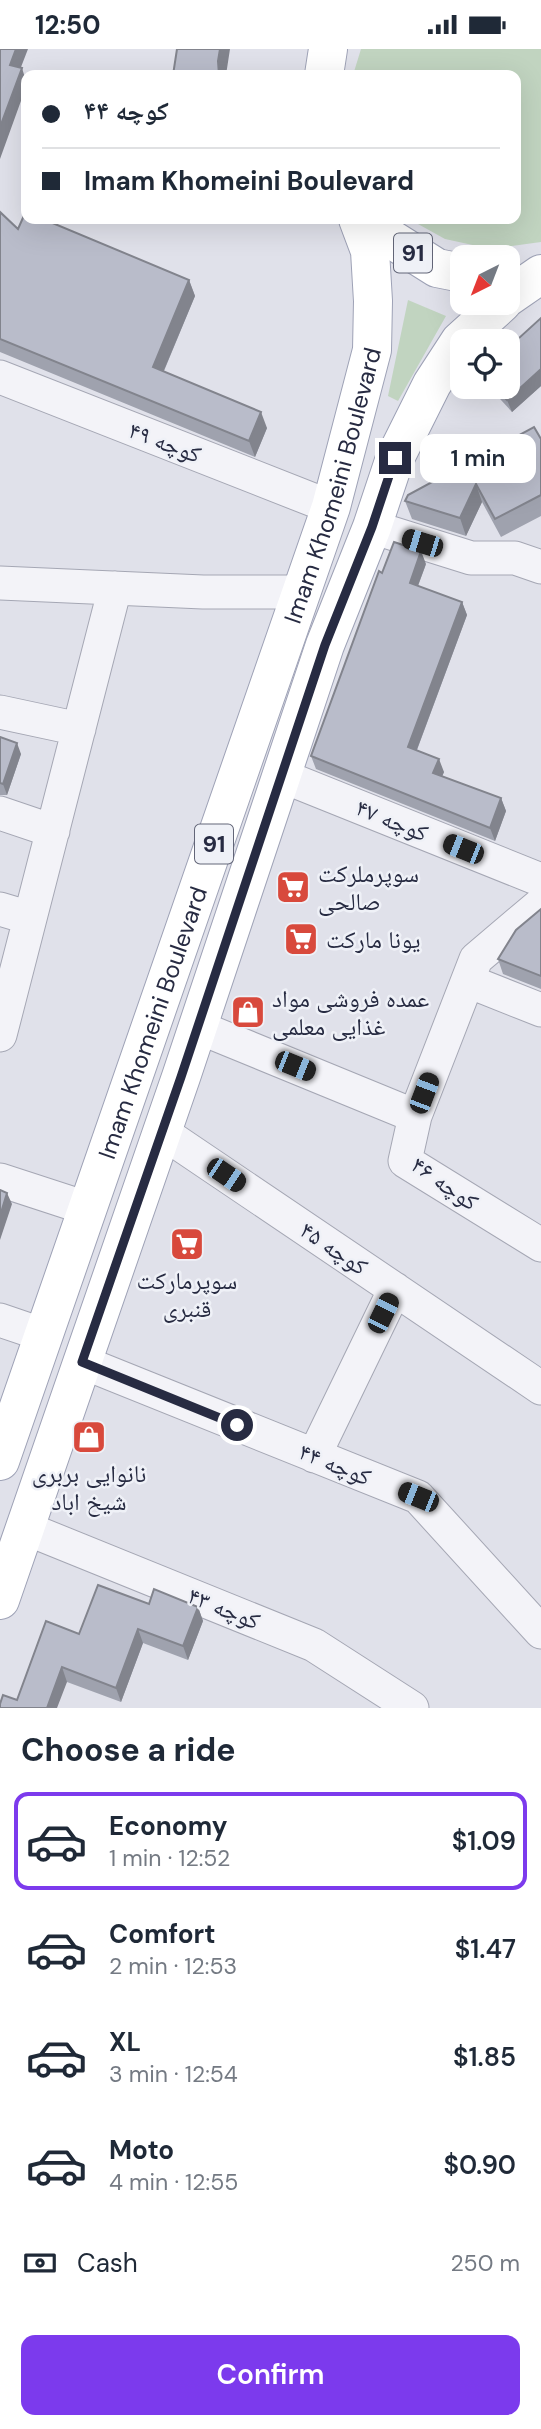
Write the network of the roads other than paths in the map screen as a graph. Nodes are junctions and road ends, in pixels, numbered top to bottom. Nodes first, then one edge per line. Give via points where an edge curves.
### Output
1 (328, 49) edge
2 (325, 70) edge
3 (360, 224) edge
4 (376, 224) edge
5 (450, 271) edge
6 (541, 274) edge
7 (520, 275) edge
8 (520, 289) edge
9 (489, 315) edge
10 (0, 377) edge
11 (331, 507) junction
12 (372, 527) junction
13 (541, 567) edge
14 (3, 575) edge
15 (115, 588) junction
16 (302, 592) junction
17 (0, 712) edge
18 (79, 729) junction
19 (282, 776) junction
20 (0, 813) edge
21 (52, 831) junction
22 (541, 880) edge
23 (541, 904) edge
24 (15, 914) edge
25 (468, 981) junction
26 (541, 1010) edge
27 (2, 1018) edge
28 (198, 1027) junction
29 (415, 1116) junction
30 (162, 1132) junction
31 (0, 1180) edge
32 (86, 1208) junction
33 (541, 1245) edge
34 (395, 1289) junction
35 (0, 1320) edge
36 (44, 1335) junction
37 (82, 1362) junction
38 (541, 1388) edge
39 (314, 1456) junction
40 (0, 1461) edge
41 (25, 1528) junction
42 (0, 1600) edge
43 (541, 1632) edge
44 (412, 1708) edge

1 - 2 main road
3 - 11 main road, Imam Khomeini Boulevard / 91 via 370,251 372,350
4 - 5 main road, 91 via 437,268
6 - 7 main road
6 - 8 main road
9 - 12 main road, Imam Khomeini Boulevard / 91 via 460,341 432,384 395,458
10 - 11 street, کوچه ۴۹
11 - 16 main road, Imam Khomeini Boulevard / 91
12 - 13 street via 471,558 514,558
12 - 19 main road, Imam Khomeini Boulevard / 91 via 325,645
14 - 15 street
15 - 16 street
15 - 18 street
16 - 32 main road, Imam Khomeini Boulevard / 91
17 - 18 street
18 - 21 street
19 - 22 street, کوچه ۴۷
19 - 28 main road, Imam Khomeini Boulevard / 91
20 - 21 street
21 - 24 street
23 - 25 street via 476,959
24 - 27 street
25 - 26 street
25 - 29 street
28 - 29 street, کوچه ۴۶
28 - 30 main road, Imam Khomeini Boulevard / 91
29 - 33 street, کوچه ۴۶ via 405,1161
30 - 34 street, کوچه ۴۵
30 - 37 main road, Imam Khomeini Boulevard / 91
31 - 32 street
32 - 36 main road, Imam Khomeini Boulevard / 91
34 - 38 street, کوچه ۴۵
34 - 39 street
35 - 36 street
36 - 40 main road, Imam Khomeini Boulevard / 91
37 - 39 street, کوچه ۴۴
37 - 41 main road, Imam Khomeini Boulevard / 91
39 - 43 street, کوچه ۴۴ via 418,1497
41 - 42 main road, Imam Khomeini Boulevard / 91
41 - 44 street, کوچه ۴۳ via 314,1644

